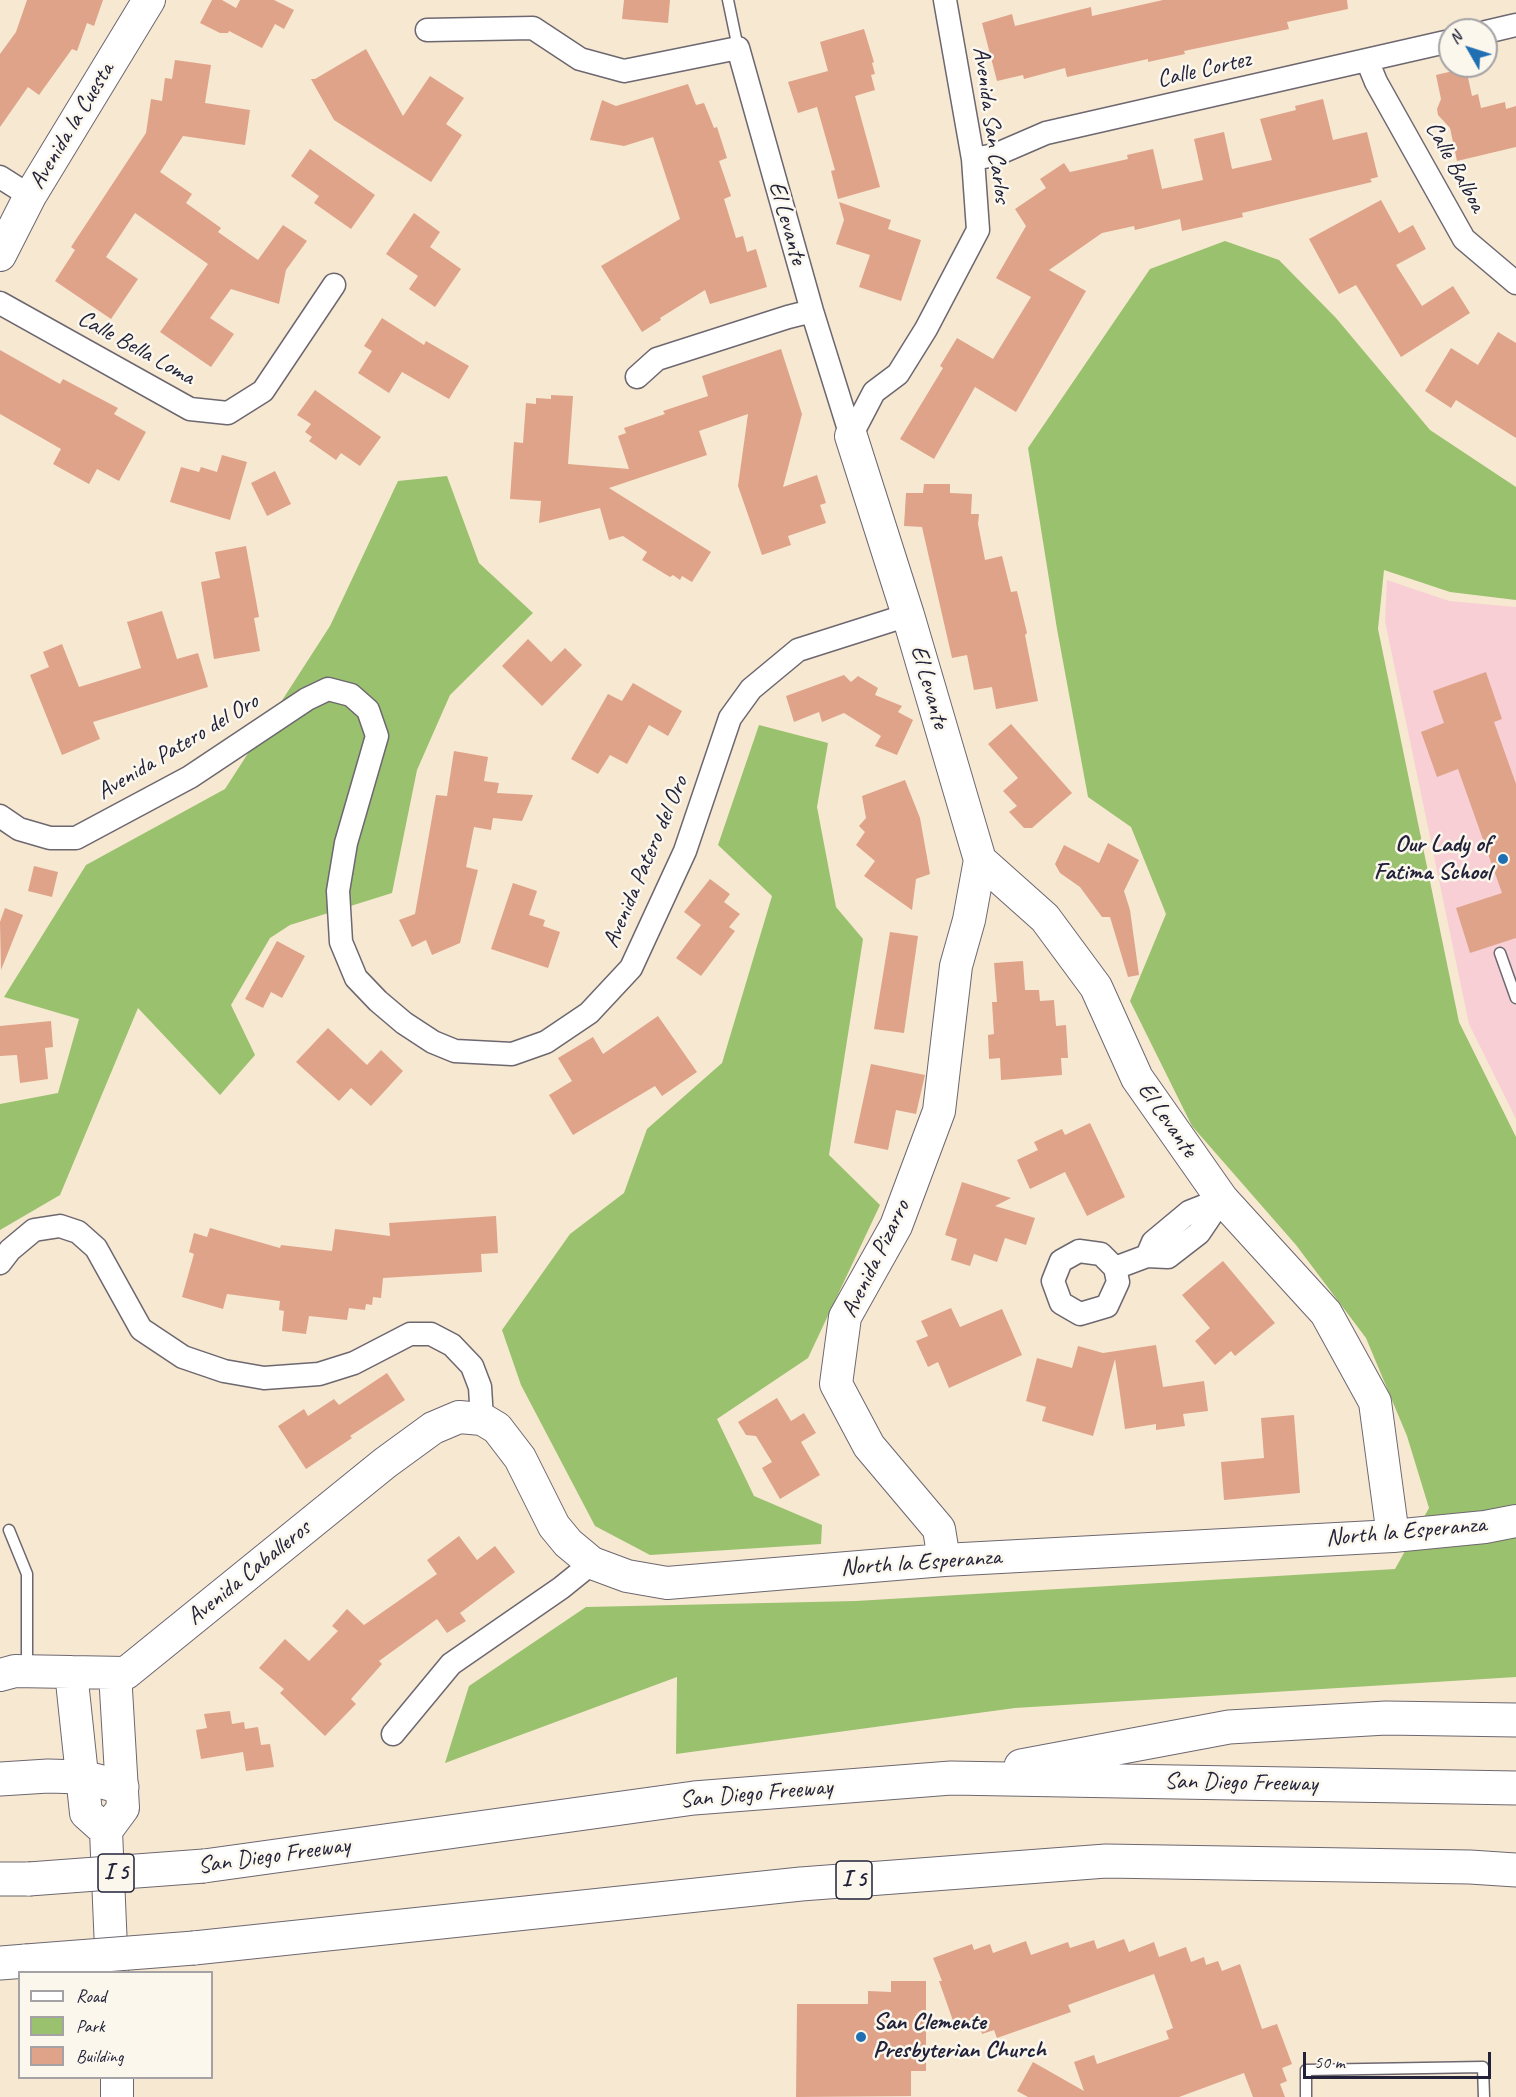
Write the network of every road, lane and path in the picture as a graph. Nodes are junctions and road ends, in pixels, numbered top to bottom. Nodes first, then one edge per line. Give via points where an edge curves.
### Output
1 (149, 0) edge
2 (728, 0) edge
3 (945, 0) edge
4 (1516, 25) edge
5 (1498, 29) edge
6 (427, 30) dead end
7 (1438, 44) edge
8 (738, 48) junction
9 (1367, 60) junction
10 (973, 159) junction
11 (0, 177) edge
12 (30, 196) junction
13 (0, 255) edge
14 (1516, 283) edge
15 (334, 285) dead end
16 (0, 303) edge
17 (812, 311) junction
18 (637, 377) dead end
19 (851, 436) junction
20 (908, 615) junction
21 (0, 816) edge
22 (980, 860) junction
23 (1026, 900) junction
24 (969, 920) junction
25 (1500, 953) dead end
26 (1516, 998) edge
27 (1222, 1199) junction
28 (0, 1263) edge
29 (1114, 1268) dead end
30 (482, 1419) junction
31 (1516, 1521) edge
32 (9, 1530) dead end
33 (1393, 1536) junction
34 (944, 1560) junction
35 (592, 1563) junction
36 (71, 1672) junction
37 (14, 1673) edge
38 (115, 1673) junction
39 (1516, 1720) edge
40 (393, 1734) dead end
41 (82, 1777) junction
42 (951, 1778) junction
43 (0, 1779) edge
44 (122, 1787) junction
45 (1516, 1788) edge
46 (106, 1831) junction
47 (1516, 1870) edge
48 (14, 1879) edge
49 (13, 1962) edge
50 (112, 1971) edge
51 (117, 2079) edge
52 (117, 2097) edge
53 (1306, 2097) edge
54 (1484, 2097) edge

1 - 12 street, Avenida la Cuesta
2 - 8 lane
3 - 10 street, Avenida San Carlos
4 - 5 street
6 - 8 street via 533,28 580,58 624,71
7 - 9 street, Calle Cortez
8 - 17 street, El Levante
9 - 10 street, Calle Cortez via 1046,133 995,155
9 - 14 street, Calle Balboa via 1464,239
10 - 19 street, Avenida San Carlos via 978,230 926,329 898,374 874,392
11 - 12 street
12 - 13 street, Avenida la Cuesta
15 - 16 street, Calle Bella Loma via 263,391 228,414 190,409
17 - 18 street via 657,359
17 - 19 street, El Levante
19 - 20 street, El Levante
20 - 21 street, Avenida Patero del Oro via 798,650 751,689 730,718 685,851 631,968 589,1013 546,1042 512,1054 455,1051 433,1042 404,1023 356,978 340,942 338,891 346,843 377,736 368,710 351,695 328,689 307,699 190,777 76,838 50,838 19,829
20 - 22 street, El Levante
22 - 23 street, El Levante
22 - 24 street, Avenida Pizarro
23 - 24 street via 1001,901
23 - 27 street, El Levante via 1045,918 1096,987 1137,1078
24 - 34 street, Avenida Pizarro via 956,966 939,1111 896,1226 844,1317 836,1384 868,1446 939,1529
25 - 26 lane
27 - 29 street via 1199,1233 1168,1257 1147,1256
27 - 33 street, El Levante via 1326,1313 1375,1402
28 - 30 street via 34,1230 60,1226 78,1232 96,1248 141,1329 183,1357 224,1371 264,1378 319,1374 354,1363 411,1334 431,1334 452,1345 472,1366 480,1387
30 - 35 street, North la Esperanza via 497,1428 520,1458 554,1526
30 - 38 street, Avenida Caballeros via 459,1417 433,1428 126,1673
31 - 33 street, North la Esperanza
32 - 37 lane via 27,1574
33 - 34 street, North la Esperanza
34 - 35 street, North la Esperanza via 667,1583 627,1576
35 - 40 street via 451,1664
36 - 37 street, Avenida Caballeros
36 - 38 street, Avenida Caballeros
36 - 41 street
38 - 44 street
39 - 42 highway via 1386,1718 1229,1727
41 - 43 highway
41 - 44 highway
41 - 46 street via 86,1813
42 - 45 highway, San Diego Freeway / I 5
42 - 48 highway, San Diego Freeway / I 5, bridge via 694,1798 204,1866
44 - 46 street via 123,1808
46 - 50 street
47 - 49 highway, I 5, bridge via 1106,1861 801,1884 194,1948
51 - 52 street
53 - 54 lane via 1306,2070 1483,2067

